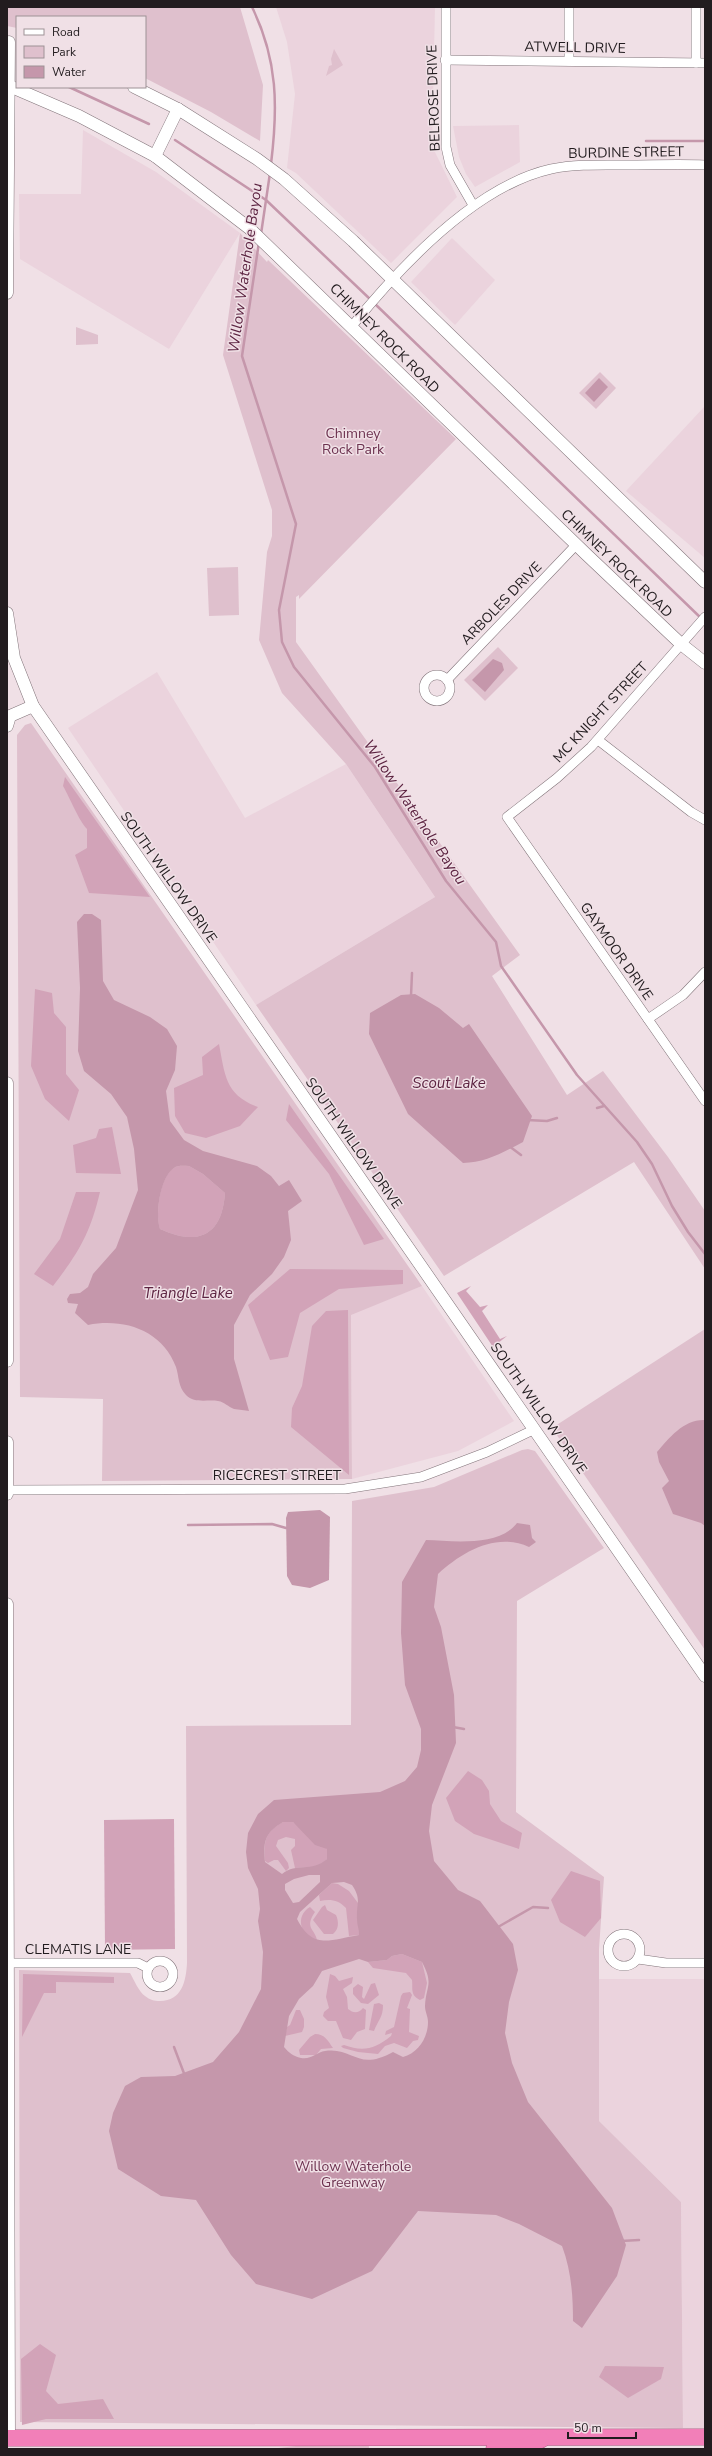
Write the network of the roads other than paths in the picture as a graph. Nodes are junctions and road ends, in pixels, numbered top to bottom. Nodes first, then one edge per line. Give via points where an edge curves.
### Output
1 (446, 7) edge
2 (569, 7) edge
3 (696, 7) edge
4 (11, 43) edge
5 (445, 60) junction
6 (569, 61) junction
7 (700, 63) edge
8 (8, 85) edge
9 (136, 88) edge
10 (178, 109) junction
11 (155, 156) junction
12 (705, 165) edge
13 (473, 205) junction
14 (393, 280) junction
15 (7, 293) edge
16 (352, 326) junction
17 (576, 545) junction
18 (705, 582) edge
19 (7, 613) edge
20 (705, 617) edge
21 (681, 644) junction
22 (705, 663) edge
23 (447, 680) dead end
24 (33, 706) junction
25 (7, 726) edge
26 (598, 740) junction
27 (507, 817) joint
28 (705, 820) edge
29 (705, 972) edge
30 (648, 1019) junction
31 (7, 1083) edge
32 (705, 1101) edge
33 (7, 1361) edge
34 (535, 1429) junction
35 (7, 1442) edge
36 (7, 1490) edge
37 (7, 1494) edge
38 (7, 1604) edge
39 (705, 1676) edge
40 (638, 1959) dead end
41 (8, 1963) edge
42 (705, 1963) edge
43 (148, 1968) dead end
44 (460, 2437) junction
45 (548, 2437) junction
46 (705, 2437) edge
47 (8, 2438) edge
48 (246, 2438) junction
49 (23, 2449) edge
50 (189, 2449) edge
51 (448, 2449) edge
52 (494, 2449) edge

1 - 5 street, BELROSE DRIVE
2 - 6 street
3 - 7 street
4 - 8 street
5 - 6 street, ATWELL DRIVE
5 - 13 street, BELROSE DRIVE via 446,147 450,165
6 - 7 street, ATWELL DRIVE
8 - 11 street, CHIMNEY ROCK ROAD via 79,116
8 - 15 street
9 - 10 street
10 - 11 street
10 - 14 street via 284,179
11 - 16 street, CHIMNEY ROCK ROAD via 249,228
12 - 13 street, BURDINE STREET via 581,165 561,168 534,174
13 - 14 street, BURDINE STREET via 440,232
14 - 16 street, BURDINE STREET
14 - 18 street
16 - 17 street, CHIMNEY ROCK ROAD
17 - 21 street, CHIMNEY ROCK ROAD
17 - 23 street, ARBOLES DRIVE
19 - 24 street, SOUTH WILLOW DRIVE via 14,658
20 - 21 street, MC KNIGHT STREET
21 - 22 street, CHIMNEY ROCK ROAD
21 - 26 street, MC KNIGHT STREET
24 - 25 street via 10,716
24 - 34 street, SOUTH WILLOW DRIVE
26 - 27 street, MC KNIGHT STREET via 557,778
26 - 28 street
27 - 30 street, GAYMOOR DRIVE
29 - 30 street via 683,995
30 - 32 street, GAYMOOR DRIVE
31 - 33 street
34 - 36 street, RICECREST STREET via 487,1452 421,1477 345,1489
34 - 39 street, SOUTH WILLOW DRIVE
35 - 36 street
36 - 37 street
38 - 41 street
40 - 42 street
41 - 43 street, CLEMATIS LANE via 138,1963
41 - 47 street
44 - 45 highway
44 - 48 highway
44 - 51 highway via 458,2442
45 - 46 highway
45 - 52 highway via 522,2448
47 - 48 highway
47 - 49 highway
48 - 50 highway via 220,2448

